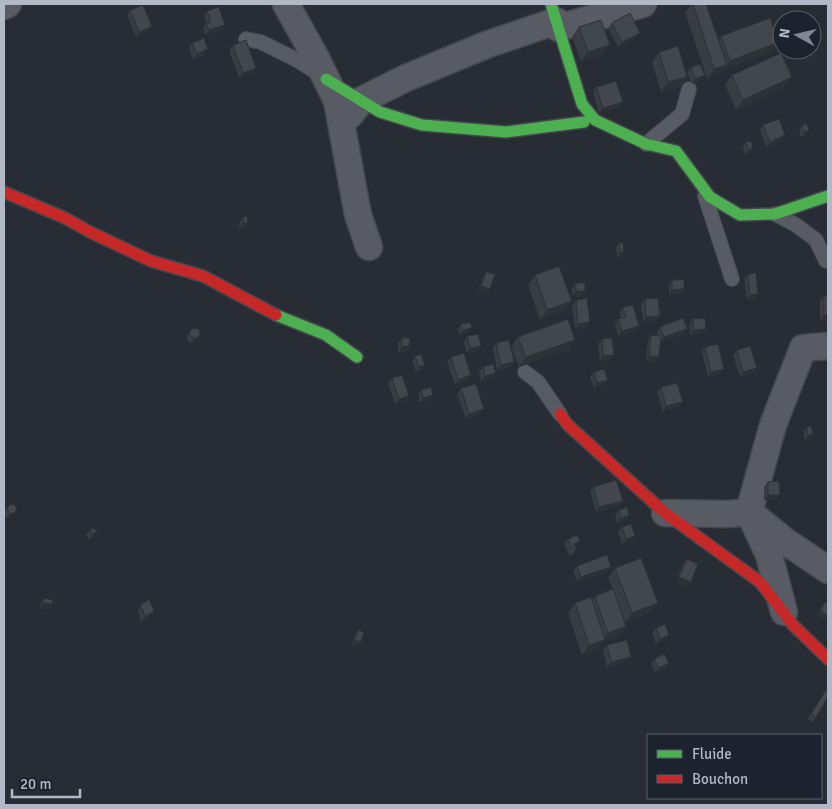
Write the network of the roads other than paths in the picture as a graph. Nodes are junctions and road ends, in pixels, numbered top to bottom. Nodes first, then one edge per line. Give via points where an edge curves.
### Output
1 (8, 4) edge
2 (286, 4) edge
3 (643, 4) edge
4 (4, 6) edge
5 (555, 18) edge
6 (246, 39) edge
7 (326, 79) junction
8 (689, 89) edge
9 (362, 100) junction
10 (584, 122) dead end
11 (341, 125) junction
12 (646, 144) junction
13 (700, 184) junction
14 (4, 192) edge
15 (828, 196) edge
16 (774, 214) junction
17 (369, 247) dead end
18 (826, 261) dead end
19 (732, 279) dead end
20 (828, 346) edge
21 (357, 357) dead end
22 (525, 372) dead end
23 (560, 414) joint
24 (749, 512) junction
25 (665, 513) junction
26 (828, 570) edge
27 (784, 612) junction
28 (828, 660) edge

1 - 4 street
2 - 7 street
3 - 5 street
5 - 9 street via 406,78
5 - 12 street via 582,104 595,120
6 - 7 lane via 262,42
7 - 9 street
7 - 11 street via 336,101
8 - 12 lane via 682,114
9 - 10 street via 380,112 422,125 506,132
9 - 11 street
11 - 17 street via 358,215
12 - 13 street via 676,151
13 - 16 street via 710,197 740,215
13 - 19 lane
14 - 21 street via 151,261 203,276 280,317 326,335
15 - 16 street
16 - 18 lane via 816,240
20 - 24 street via 802,348 773,425
22 - 23 lane via 538,382
23 - 25 street via 568,426
24 - 25 street
24 - 26 street
24 - 27 street via 769,555
25 - 27 street via 760,582
27 - 28 street

